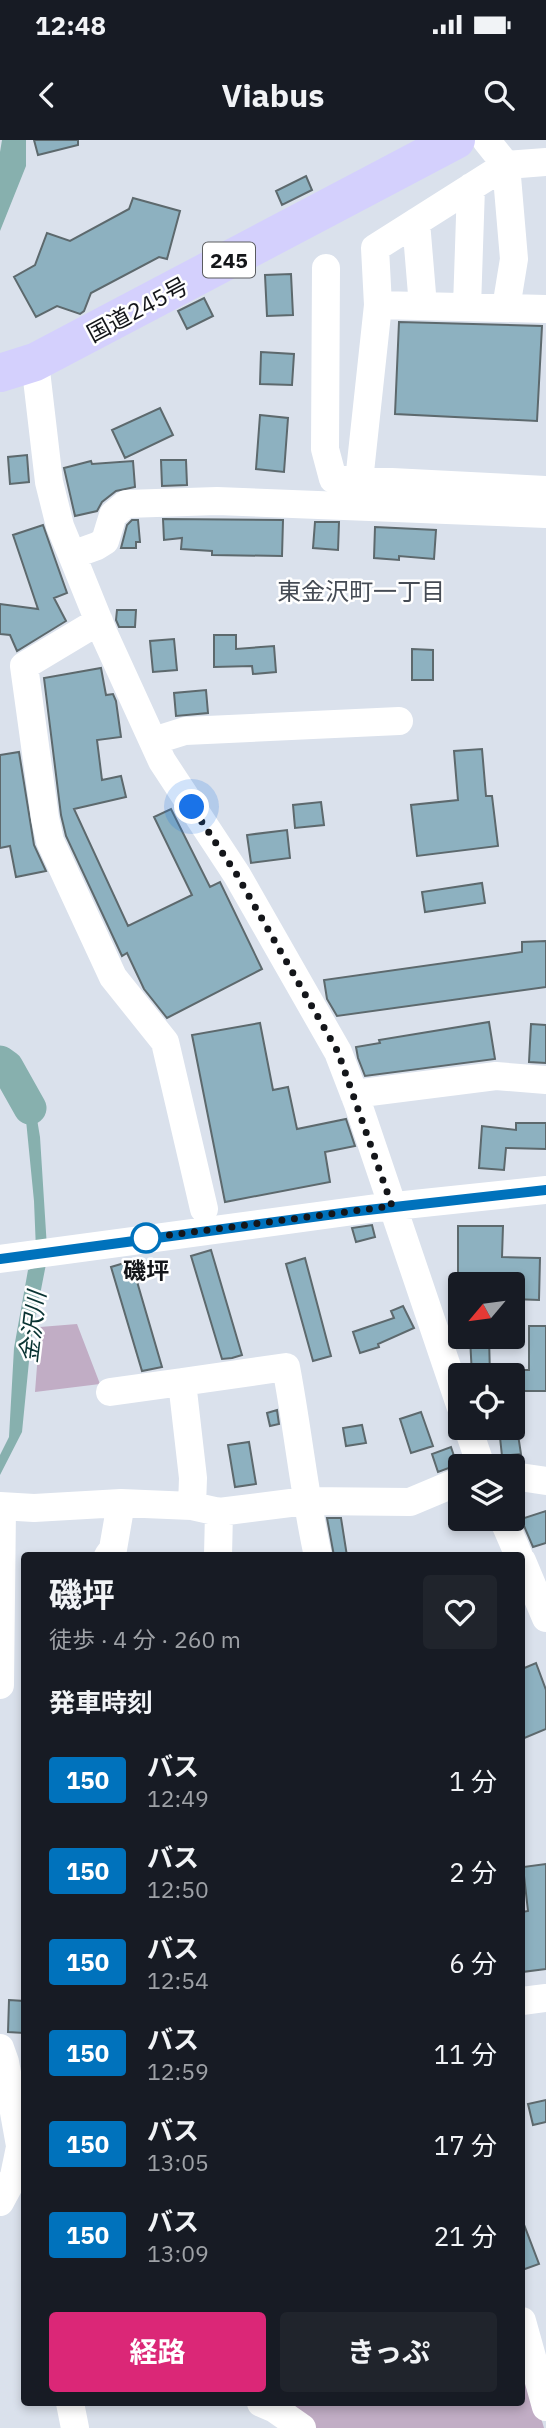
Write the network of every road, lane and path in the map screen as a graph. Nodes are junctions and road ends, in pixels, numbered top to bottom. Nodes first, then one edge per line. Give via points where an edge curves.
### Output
1 (456, 140) edge
2 (486, 140) edge
3 (546, 162) edge
4 (506, 165) junction
5 (471, 187) junction
6 (416, 222) junction
7 (326, 268) dead end
8 (378, 305) junction
9 (423, 306) junction
10 (467, 307) junction
11 (506, 308) junction
12 (546, 309) edge
13 (18, 368) edge
14 (359, 481) junction
15 (546, 490) edge
16 (546, 514) edge
17 (72, 555) junction
18 (99, 621) junction
19 (399, 721) dead end
20 (153, 741) junction
21 (546, 1080) edge
22 (354, 1094) junction
23 (546, 1190) edge
24 (392, 1206) junction
25 (204, 1209) dead end
26 (6, 1258) edge
27 (448, 1370) edge
28 (182, 1382) junction
29 (110, 1392) dead end
30 (525, 1477) edge
31 (546, 1480) edge
32 (448, 1486) edge
33 (306, 1501) junction
34 (121, 1503) junction
35 (1, 1506) edge
36 (206, 1509) junction
37 (508, 1531) edge
38 (111, 1552) edge
39 (217, 1552) edge
40 (317, 1552) edge
41 (517, 1552) edge
42 (525, 1568) edge
43 (546, 1618) edge
44 (0, 1685) edge
45 (546, 1998) edge
46 (525, 2001) edge
47 (7, 2058) edge
48 (15, 2153) edge
49 (0, 2202) edge
50 (525, 2332) edge
51 (545, 2402) edge
52 (71, 2406) edge
53 (268, 2406) edge
54 (75, 2428) edge
55 (302, 2428) edge

1 - 13 highway, 国道245号 / 245
2 - 4 street
3 - 4 street
4 - 5 street
4 - 11 street via 514,259
5 - 6 street
5 - 10 street
6 - 8 street via 375,248
6 - 9 street
7 - 14 street via 325,449 333,479
8 - 9 street
8 - 14 street
9 - 10 street
10 - 11 street
11 - 12 street
13 - 17 street
14 - 15 street
16 - 17 street via 217,501 126,504 113,515 105,541
17 - 18 street
18 - 20 street
18 - 25 street via 24,666 45,818 50,841 113,977 165,1042
19 - 20 street via 185,731
20 - 22 street via 244,887 338,1052
21 - 22 street via 496,1076
22 - 24 street
23 - 24 street
24 - 26 street
24 - 27 street
28 - 29 street
28 - 33 street via 286,1367
28 - 36 street via 193,1478
30 - 31 street
32 - 33 street via 410,1502
33 - 36 street
33 - 40 street
34 - 35 street
34 - 36 street
34 - 38 street
35 - 44 street
36 - 39 street
37 - 41 street
42 - 43 street
45 - 46 street
47 - 48 street
48 - 49 street via 14,2176
50 - 51 street
52 - 54 street
53 - 55 street

